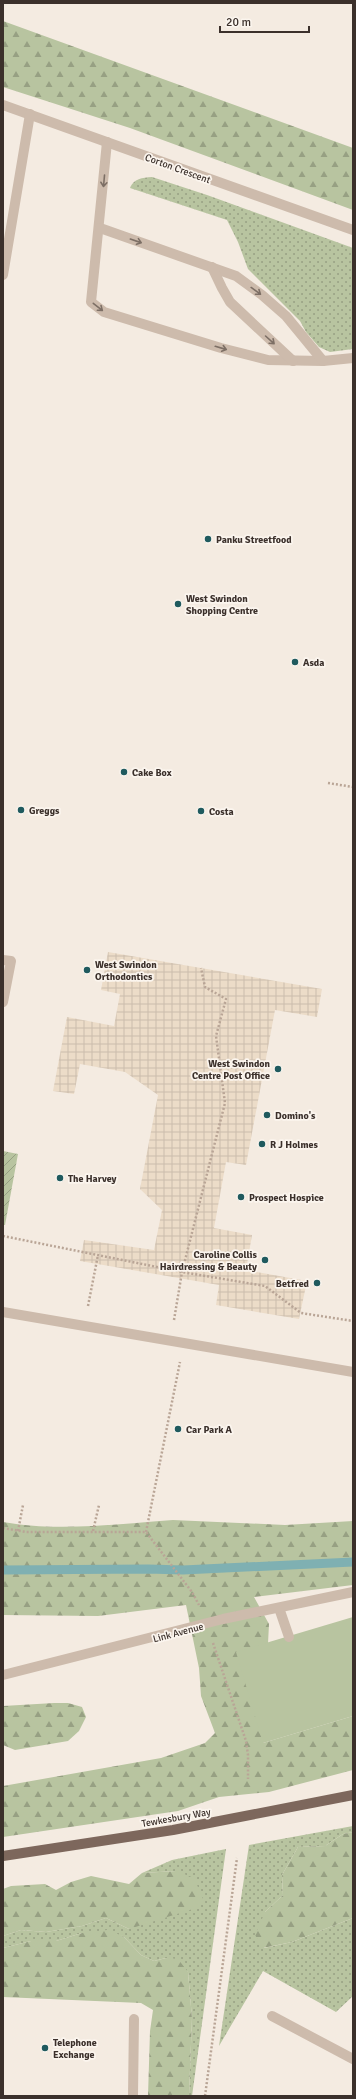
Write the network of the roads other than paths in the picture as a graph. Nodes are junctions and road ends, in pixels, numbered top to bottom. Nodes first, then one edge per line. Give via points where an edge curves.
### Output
1 (3, 105) edge
2 (30, 114) junction
3 (107, 142) junction
4 (100, 228) junction
5 (353, 230) edge
6 (212, 267) junction
7 (3, 275) edge
8 (353, 358) edge
9 (293, 361) junction
10 (324, 361) junction
11 (3, 960) edge
12 (3, 1002) edge
13 (3, 1312) edge
14 (353, 1372) edge
15 (353, 1592) edge
16 (279, 1608) junction
17 (289, 1636) dead end
18 (3, 1675) edge
19 (353, 1795) edge
20 (3, 1856) edge
21 (272, 2016) dead end
22 (134, 2019) dead end
23 (353, 2059) edge
24 (133, 2096) edge

1 - 2 street, Corton Crescent
2 - 3 street, Corton Crescent
2 - 7 street
3 -> 4 street
3 - 5 street, Corton Crescent
4 -> 6 street
4 -> 9 street via 91,302 104,312 221,348 268,360
6 -> 9 street via 230,302
6 -> 10 street via 236,276 274,305
8 - 10 street
9 - 10 street
11 - 12 street via 10,961
13 - 14 street
15 - 16 street, Link Avenue
16 - 17 street
16 - 18 street, Link Avenue
19 - 20 main road, Tewkesbury Way via 173,1830
21 - 23 street
22 - 24 street

